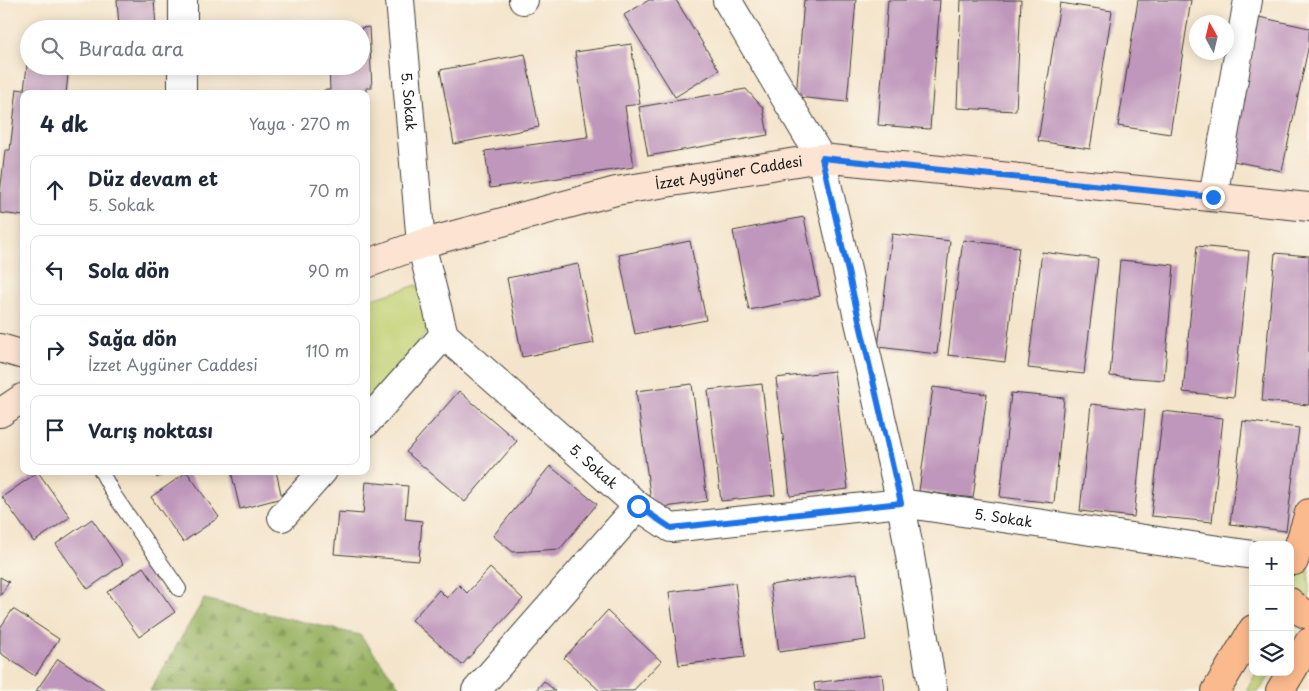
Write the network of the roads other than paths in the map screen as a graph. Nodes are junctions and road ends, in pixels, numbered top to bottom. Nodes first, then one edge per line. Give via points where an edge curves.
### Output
1 (183, 0) edge
2 (400, 0) edge
3 (727, 0) edge
4 (1248, 0) edge
5 (183, 20) edge
6 (182, 75) edge
7 (182, 90) edge
8 (822, 158) junction
9 (1213, 197) junction
10 (1309, 207) edge
11 (421, 244) junction
12 (370, 263) edge
13 (444, 335) junction
14 (0, 348) edge
15 (20, 354) edge
16 (20, 400) edge
17 (0, 413) edge
18 (370, 418) edge
19 (103, 475) edge
20 (319, 475) edge
21 (901, 503) junction
22 (638, 506) junction
23 (1309, 513) edge
24 (282, 517) dead end
25 (1249, 554) edge
26 (1296, 560) edge
27 (179, 589) dead end
28 (1294, 606) edge
29 (1309, 614) edge
30 (1252, 631) edge
31 (1309, 642) edge
32 (476, 691) edge
33 (933, 691) edge
34 (1216, 691) edge
35 (1280, 691) edge

1 - 5 street
2 - 11 street, 5. Sokak
3 - 8 street
4 - 9 street
6 - 7 street
8 - 9 street, İzzet Aygüner Caddesi
8 - 11 street, İzzet Aygüner Caddesi via 616,191
8 - 21 street
9 - 10 street, İzzet Aygüner Caddesi
11 - 12 street, İzzet Aygüner Caddesi
11 - 13 street, 5. Sokak
13 - 18 street
13 - 22 street, 5. Sokak
14 - 15 street
16 - 17 street
19 - 27 lane
20 - 24 street
21 - 22 street, 5. Sokak via 671,528
21 - 25 street, 5. Sokak
21 - 33 street
22 - 32 street
23 - 26 main road
28 - 29 main road
30 - 34 main road
31 - 35 main road

